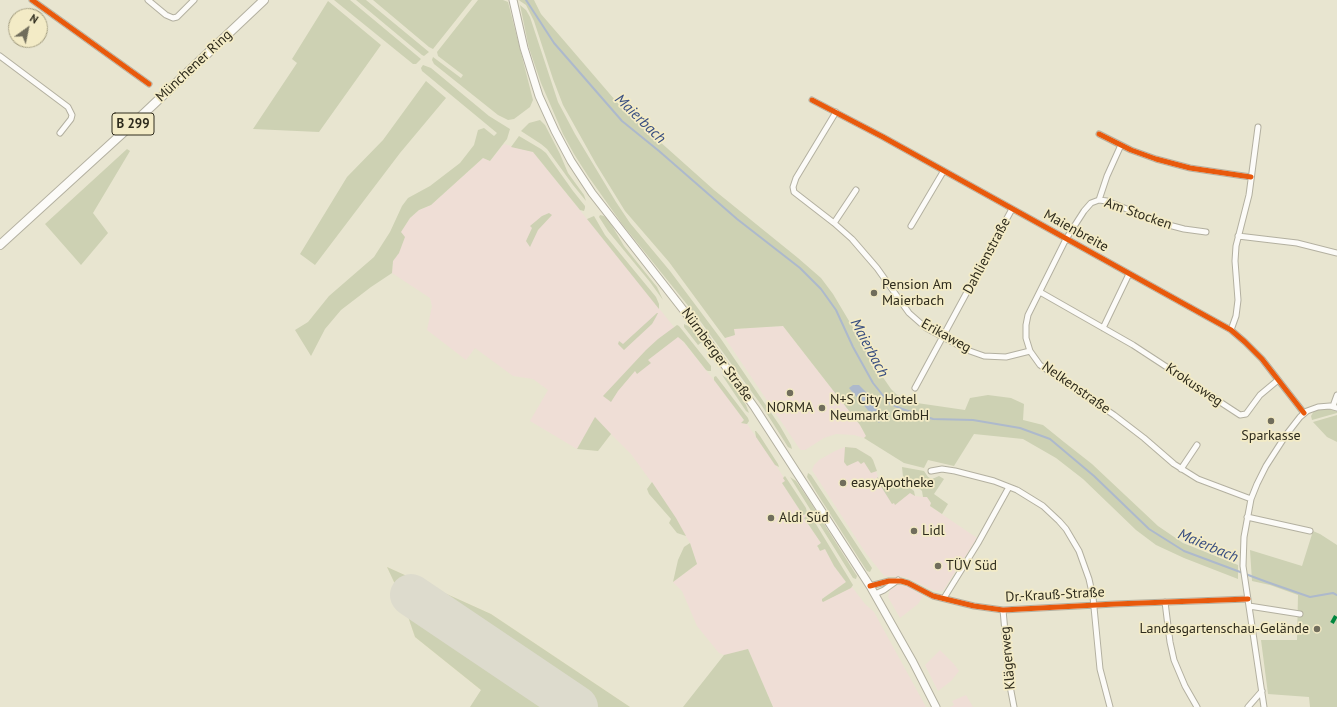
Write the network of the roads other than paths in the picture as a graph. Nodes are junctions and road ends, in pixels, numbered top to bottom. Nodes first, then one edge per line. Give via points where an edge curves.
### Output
1 (32, 0) edge
2 (148, 0) edge
3 (194, 0) edge
4 (264, 0) edge
5 (513, 2) edge
6 (0, 56) edge
7 (149, 84) dead end
8 (812, 100) dead end
9 (836, 112) junction
10 (1258, 127) dead end
11 (60, 134) dead end
12 (1099, 134) dead end
13 (1122, 146) junction
14 (943, 172) junction
15 (1251, 177) junction
16 (856, 190) dead end
17 (1099, 200) junction
18 (1012, 209) junction
19 (834, 223) junction
20 (911, 226) dead end
21 (1206, 232) dead end
22 (1238, 236) junction
23 (1066, 239) junction
24 (0, 245) edge
25 (1337, 253) edge
26 (1129, 274) junction
27 (1040, 292) junction
28 (1103, 328) junction
29 (1231, 330) junction
30 (943, 337) junction
31 (1030, 351) junction
32 (1278, 380) junction
33 (915, 388) dead end
34 (1337, 395) edge
35 (1335, 407) edge
36 (1304, 413) junction
37 (1197, 445) dead end
38 (1181, 469) junction
39 (932, 471) dead end
40 (1009, 487) junction
41 (1251, 499) junction
42 (1247, 517) junction
43 (1310, 531) dead end
44 (898, 580) junction
45 (870, 586) junction
46 (875, 594) junction
47 (944, 598) junction
48 (1248, 599) junction
49 (1165, 602) junction
50 (1094, 605) junction
51 (1249, 606) junction
52 (1003, 610) junction
53 (1300, 614) dead end
54 (1262, 691) junction
55 (936, 707) edge
56 (1014, 707) edge
57 (1110, 707) edge
58 (1197, 707) edge
59 (1248, 707) edge
60 (1264, 707) edge

1 - 7 street
2 - 3 street via 173,18
4 - 24 main road, Münchener Ring / B 299
5 - 45 main road, Nürnberger Straße via 539,96 571,161 592,193 732,375
6 - 11 street via 68,107 71,119
8 - 9 street, Maienbreite
9 - 14 street, Maienbreite
9 - 19 street, Erikaweg via 792,189 798,197
10 - 15 street
12 - 13 street
13 - 15 street via 1190,168
13 - 17 street via 1106,176
14 - 18 street, Maienbreite
14 - 20 street
15 - 22 street via 1248,204
16 - 19 street
17 - 21 street, Am Stocken via 1161,223
17 - 23 street, Am Stocken via 1091,203 1084,211
18 - 23 street, Maienbreite
18 - 30 street, Dahlienstraße
19 - 30 street, Erikaweg via 867,256 915,319
22 - 25 street via 1296,243
22 - 29 street via 1235,261 1237,310
23 - 26 street, Maienbreite
23 - 27 street, Nelkenstraße
26 - 28 street
26 - 29 street, Maienbreite
27 - 28 street, Krokusweg
27 - 31 street, Nelkenstraße via 1028,315 1026,325
28 - 32 street, Krokusweg via 1240,415 1246,414 1260,395
29 - 32 street, Maienbreite via 1253,349
30 - 31 street, Erikaweg via 967,350 990,357
30 - 33 street, Dahlienstraße
31 - 38 street, Nelkenstraße via 1045,369 1114,415
32 - 36 street, Maienbreite
34 - 35 street
35 - 36 street via 1312,408
36 - 41 street via 1289,430 1266,466
37 - 38 street
38 - 41 street, Nelkenstraße
39 - 40 street via 946,469
40 - 47 street
40 - 50 street via 1026,494 1043,506 1066,529 1084,564
41 - 42 street
42 - 43 street
42 - 48 street via 1243,566
44 - 45 street
44 - 46 street
44 - 47 street, Dr.-Krauß-Straße
45 - 46 main road, Nürnberger Straße
46 - 55 main road, Nürnberger Straße
47 - 52 street, Dr.-Krauß-Straße
48 - 49 street, Dr.-Krauß-Straße
48 - 51 street
49 - 50 street, Dr.-Krauß-Straße
49 - 58 street via 1174,660
50 - 52 street, Dr.-Krauß-Straße
50 - 57 street via 1100,664
51 - 53 street
51 - 54 street
52 - 56 street, Klägerweg
54 - 59 street
54 - 60 street

